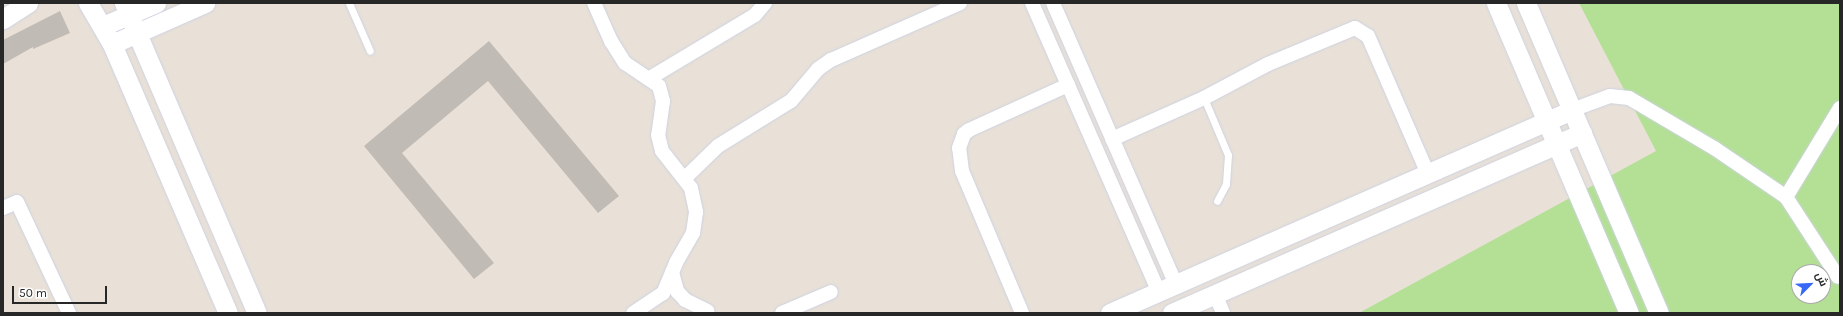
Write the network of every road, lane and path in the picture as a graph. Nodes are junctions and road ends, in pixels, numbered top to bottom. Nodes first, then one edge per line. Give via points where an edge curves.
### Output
1 (28, 3) edge
2 (88, 3) edge
3 (156, 3) edge
4 (205, 3) edge
5 (348, 3) edge
6 (594, 3) edge
7 (765, 3) edge
8 (960, 3) edge
9 (1032, 3) edge
10 (1053, 3) edge
11 (1496, 3) edge
12 (1526, 3) edge
13 (126, 9) edge
14 (3, 19) edge
15 (103, 26) junction
16 (137, 33) junction
17 (112, 44) junction
18 (370, 51) dead end
19 (650, 78) junction
20 (1068, 85) junction
21 (1204, 98) junction
22 (1840, 108) edge
23 (1572, 110) junction
24 (1546, 122) junction
25 (1582, 133) junction
26 (1112, 139) junction
27 (1556, 143) junction
28 (1434, 171) junction
29 (685, 178) junction
30 (1453, 189) junction
31 (1786, 197) junction
32 (1217, 201) dead end
33 (1139, 202) junction
34 (1122, 205) junction
35 (3, 208) edge
36 (672, 272) junction
37 (1838, 277) dead end
38 (1176, 284) junction
39 (831, 292) dead end
40 (1159, 292) junction
41 (1215, 294) junction
42 (707, 312) edge
43 (69, 313) edge
44 (228, 313) edge
45 (257, 313) edge
46 (633, 313) edge
47 (782, 313) edge
48 (1022, 313) edge
49 (1110, 313) edge
50 (1172, 313) edge
51 (1223, 313) edge
52 (1629, 313) edge
53 (1659, 313) edge

1 - 14 street
2 - 15 street
3 - 13 street
4 - 16 street
5 - 18 lane
6 - 19 street via 617,53 625,63
7 - 19 street via 755,15
8 - 29 street via 825,64 809,78 792,101 718,146
9 - 20 street
10 - 26 street
11 - 24 street
12 - 23 street
13 - 15 street
13 - 16 street
15 - 17 street
16 - 17 street
16 - 45 street
17 - 44 street
19 - 29 street via 661,92 663,101 658,135 662,151
20 - 34 street
20 - 48 street via 970,130 964,134 959,148 962,171
21 - 26 street
21 - 28 street via 1268,64 1346,30 1360,30 1368,36
21 - 32 lane via 1228,155 1226,184
22 - 31 street
23 - 24 street
23 - 25 street
23 - 31 street via 1610,96 1629,98 1714,148
24 - 27 street
24 - 28 street
25 - 27 street
25 - 53 street
26 - 33 street
27 - 30 street
27 - 52 street
28 - 30 street via 1451,179
28 - 38 street
29 - 36 street via 694,198 694,226
30 - 41 street
31 - 37 street
33 - 34 street via 1131,207
33 - 38 street
34 - 40 street
35 - 43 street via 17,202
36 - 42 street via 681,295
36 - 46 street via 663,293
38 - 40 street
39 - 47 street
40 - 49 street
41 - 50 street
41 - 51 street

